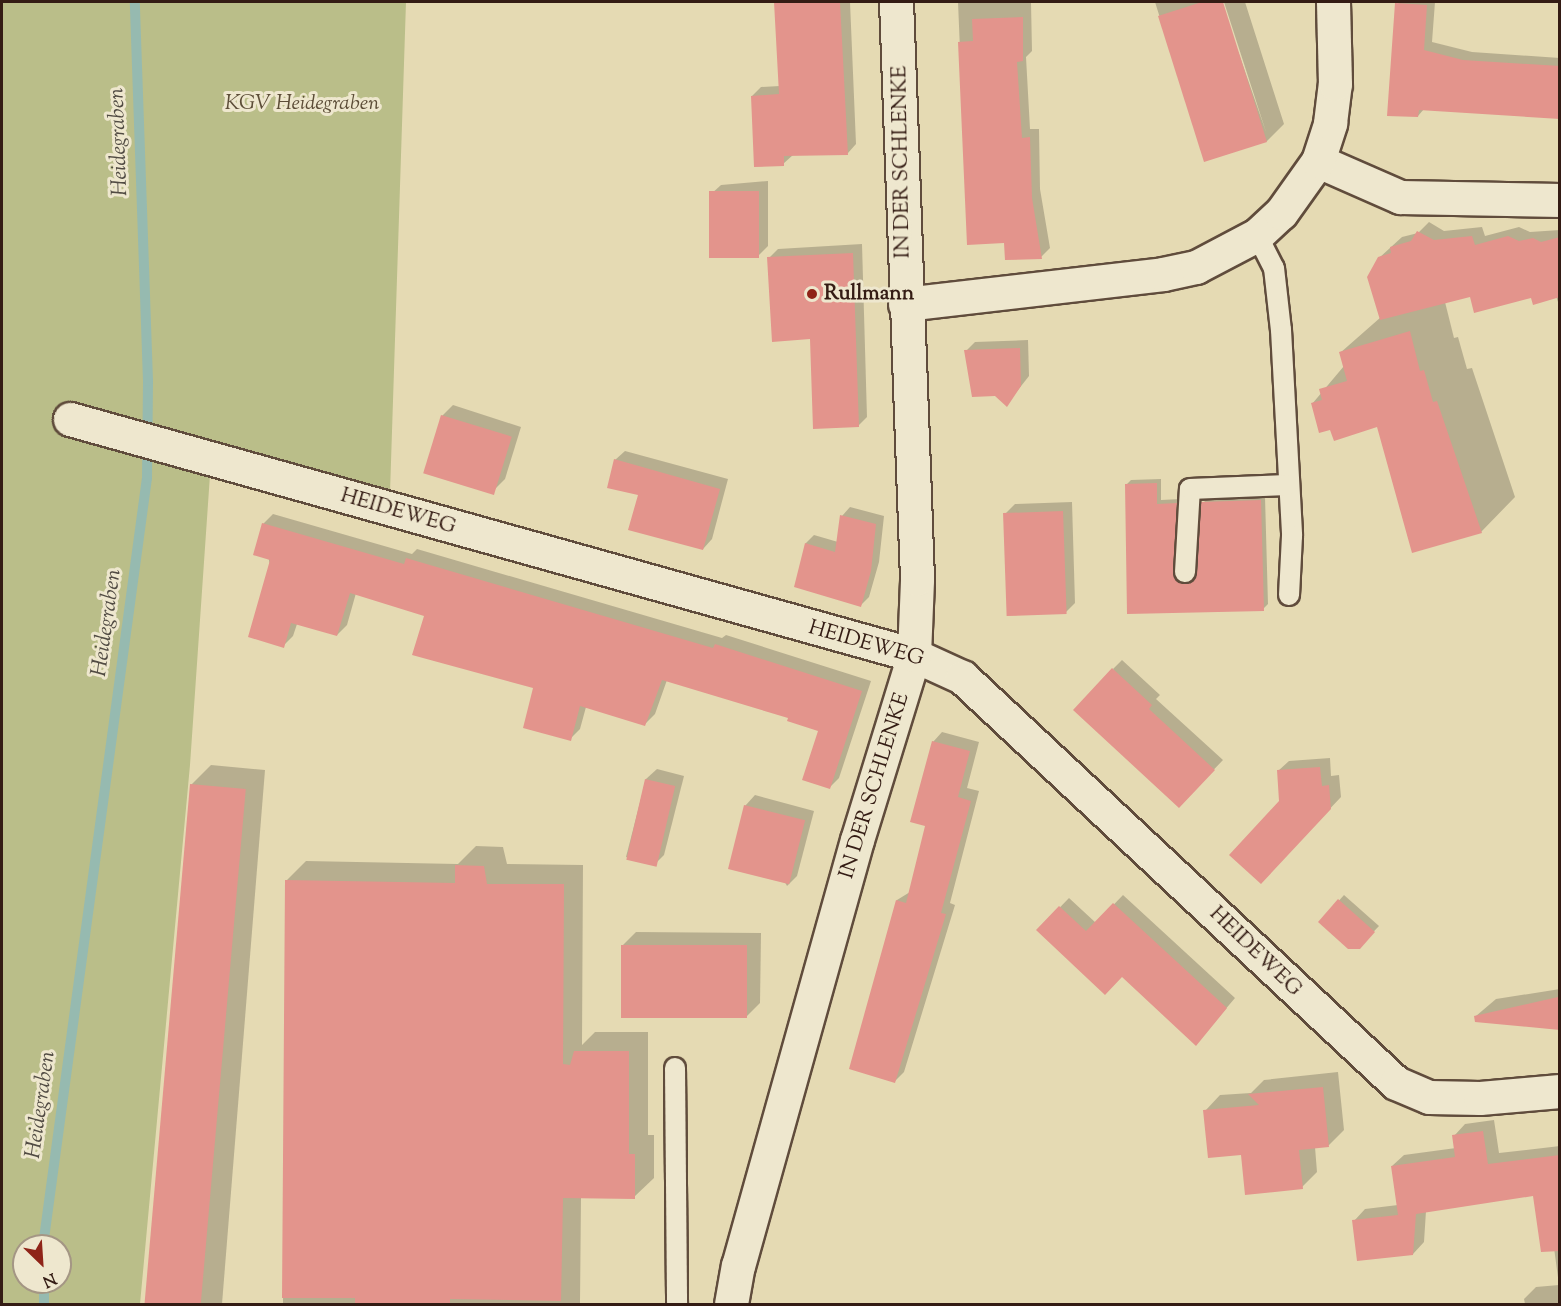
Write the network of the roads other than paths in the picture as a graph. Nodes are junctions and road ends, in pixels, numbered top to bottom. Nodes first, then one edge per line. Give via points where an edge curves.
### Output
1 (896, 2) edge
2 (1333, 2) edge
3 (1318, 161) junction
4 (1560, 200) edge
5 (1257, 235) junction
6 (904, 304) junction
7 (70, 418) dead end
8 (1287, 485) junction
9 (1185, 572) dead end
10 (1288, 595) dead end
11 (914, 655) junction
12 (675, 1068) dead end
13 (1560, 1091) edge
14 (677, 1305) edge
15 (731, 1305) edge

1 - 6 street, IN DER SCHLENKE via 902,100
2 - 3 street via 1335,84 1330,123
3 - 4 street via 1400,197
3 - 5 street via 1281,213
5 - 6 street via 1196,267 1163,274
5 - 8 lane via 1275,268
6 - 11 street, IN DER SCHLENKE via 917,579
7 - 11 street, HEIDEWEG
8 - 9 lane via 1190,489
8 - 10 lane via 1292,536
11 - 13 street, HEIDEWEG via 962,677 1396,1083 1429,1097 1480,1098
11 - 15 street, IN DER SCHLENKE via 854,852 738,1266
12 - 14 lane

